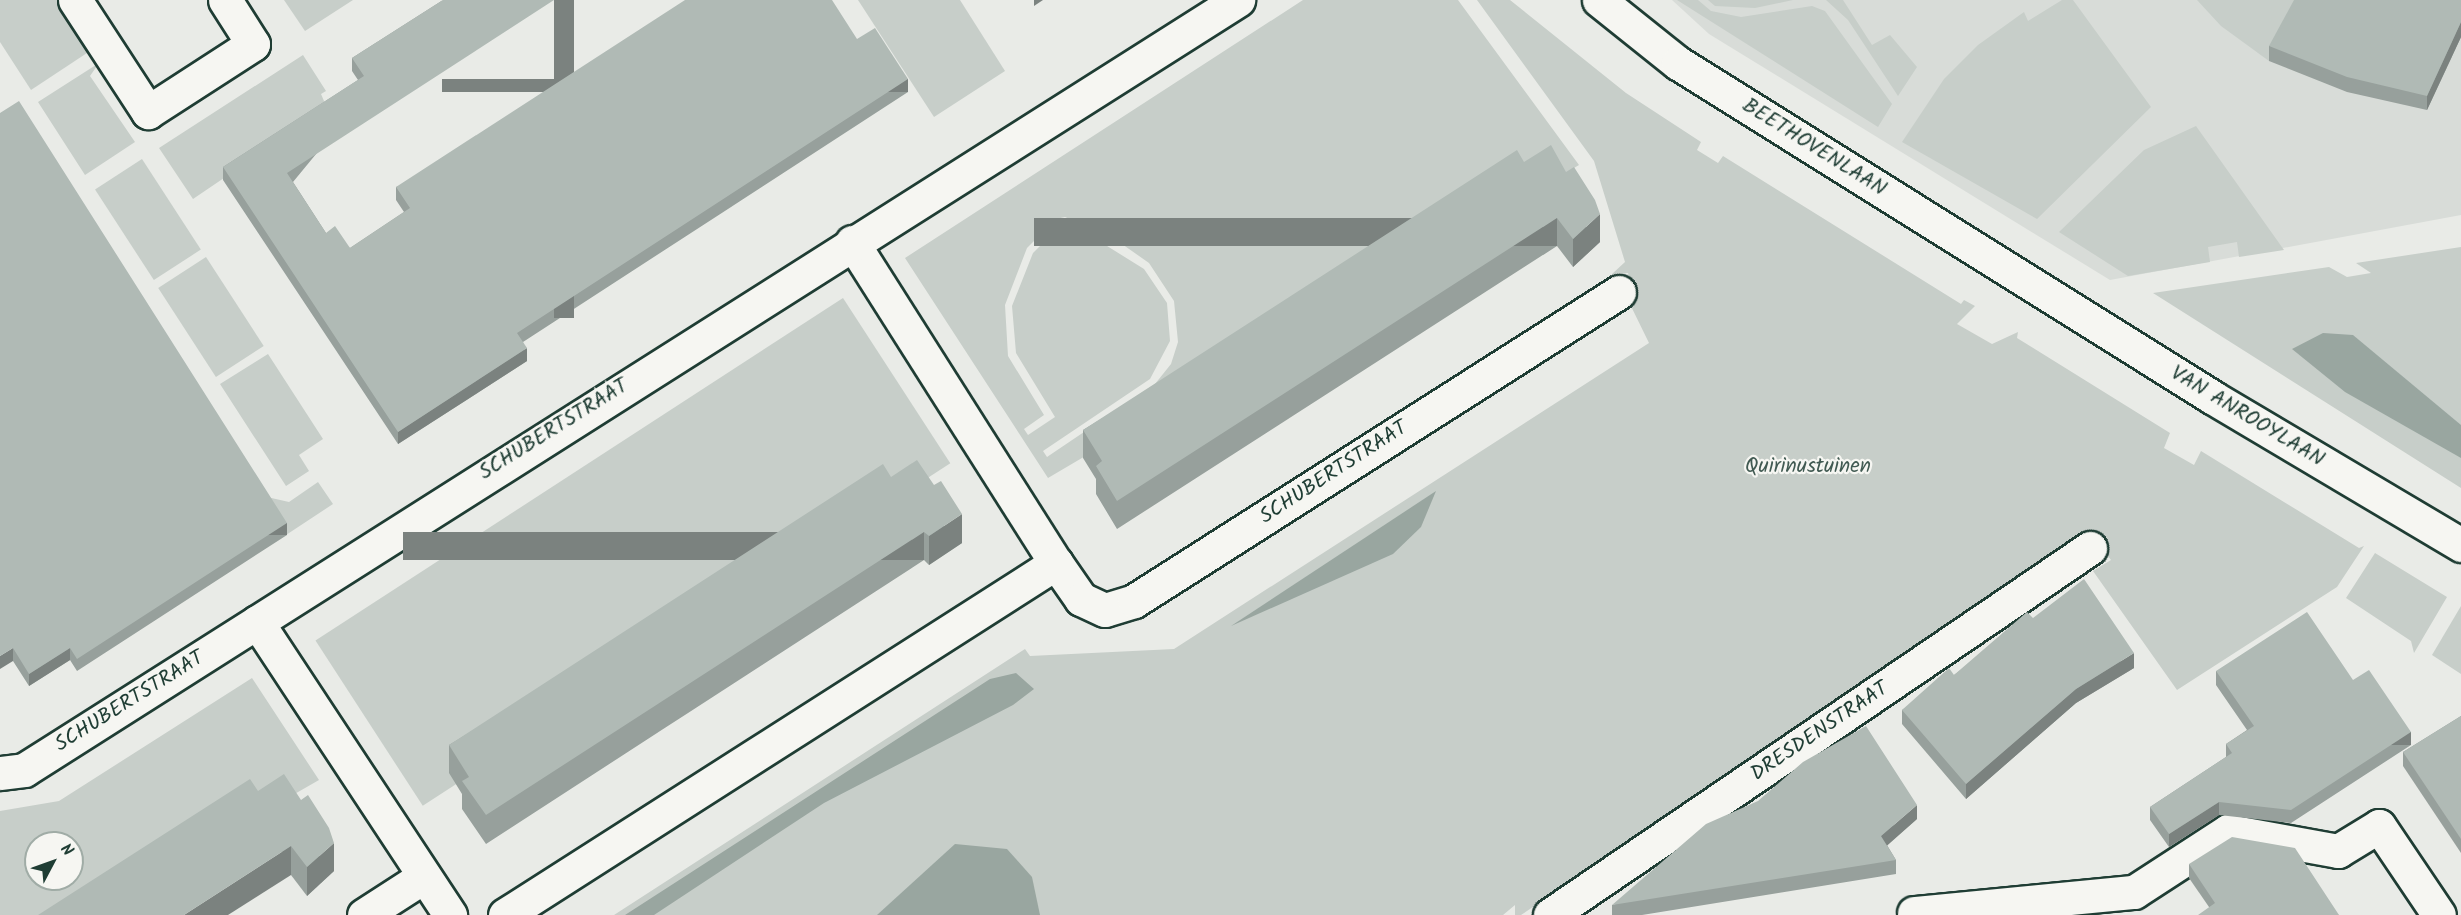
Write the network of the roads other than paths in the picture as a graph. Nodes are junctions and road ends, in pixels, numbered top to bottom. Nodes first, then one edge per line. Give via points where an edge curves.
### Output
1 (75, 0) edge
2 (225, 0) edge
3 (1238, 0) edge
4 (1599, 0) edge
5 (852, 242) junction
6 (2035, 286) joint
7 (1618, 292) dead end
8 (2461, 544) edge
9 (2090, 548) dead end
10 (1056, 563) junction
11 (257, 622) junction
12 (0, 773) edge
13 (423, 877) junction
14 (1914, 913) dead end
15 (364, 915) edge
16 (450, 915) edge
17 (505, 915) edge
18 (1550, 915) edge
19 (2439, 915) edge

1 - 2 street via 148,112 253,44
3 - 5 street, SCHUBERTSTRAAT
4 - 6 street, BEETHOVENLAAN via 1678,63
5 - 10 street, SCHUBERTSTRAAT
5 - 11 street, SCHUBERTSTRAAT
6 - 8 street, VAN ANROOYLAAN
7 - 10 street, SCHUBERTSTRAAT via 1134,601 1105,610 1081,599
9 - 18 street, DRESDENSTRAAT
10 - 17 street
11 - 12 street, SCHUBERTSTRAAT via 24,770
11 - 13 street
13 - 15 street
13 - 16 street
14 - 19 street via 2134,892 2228,831 2338,851 2379,826

